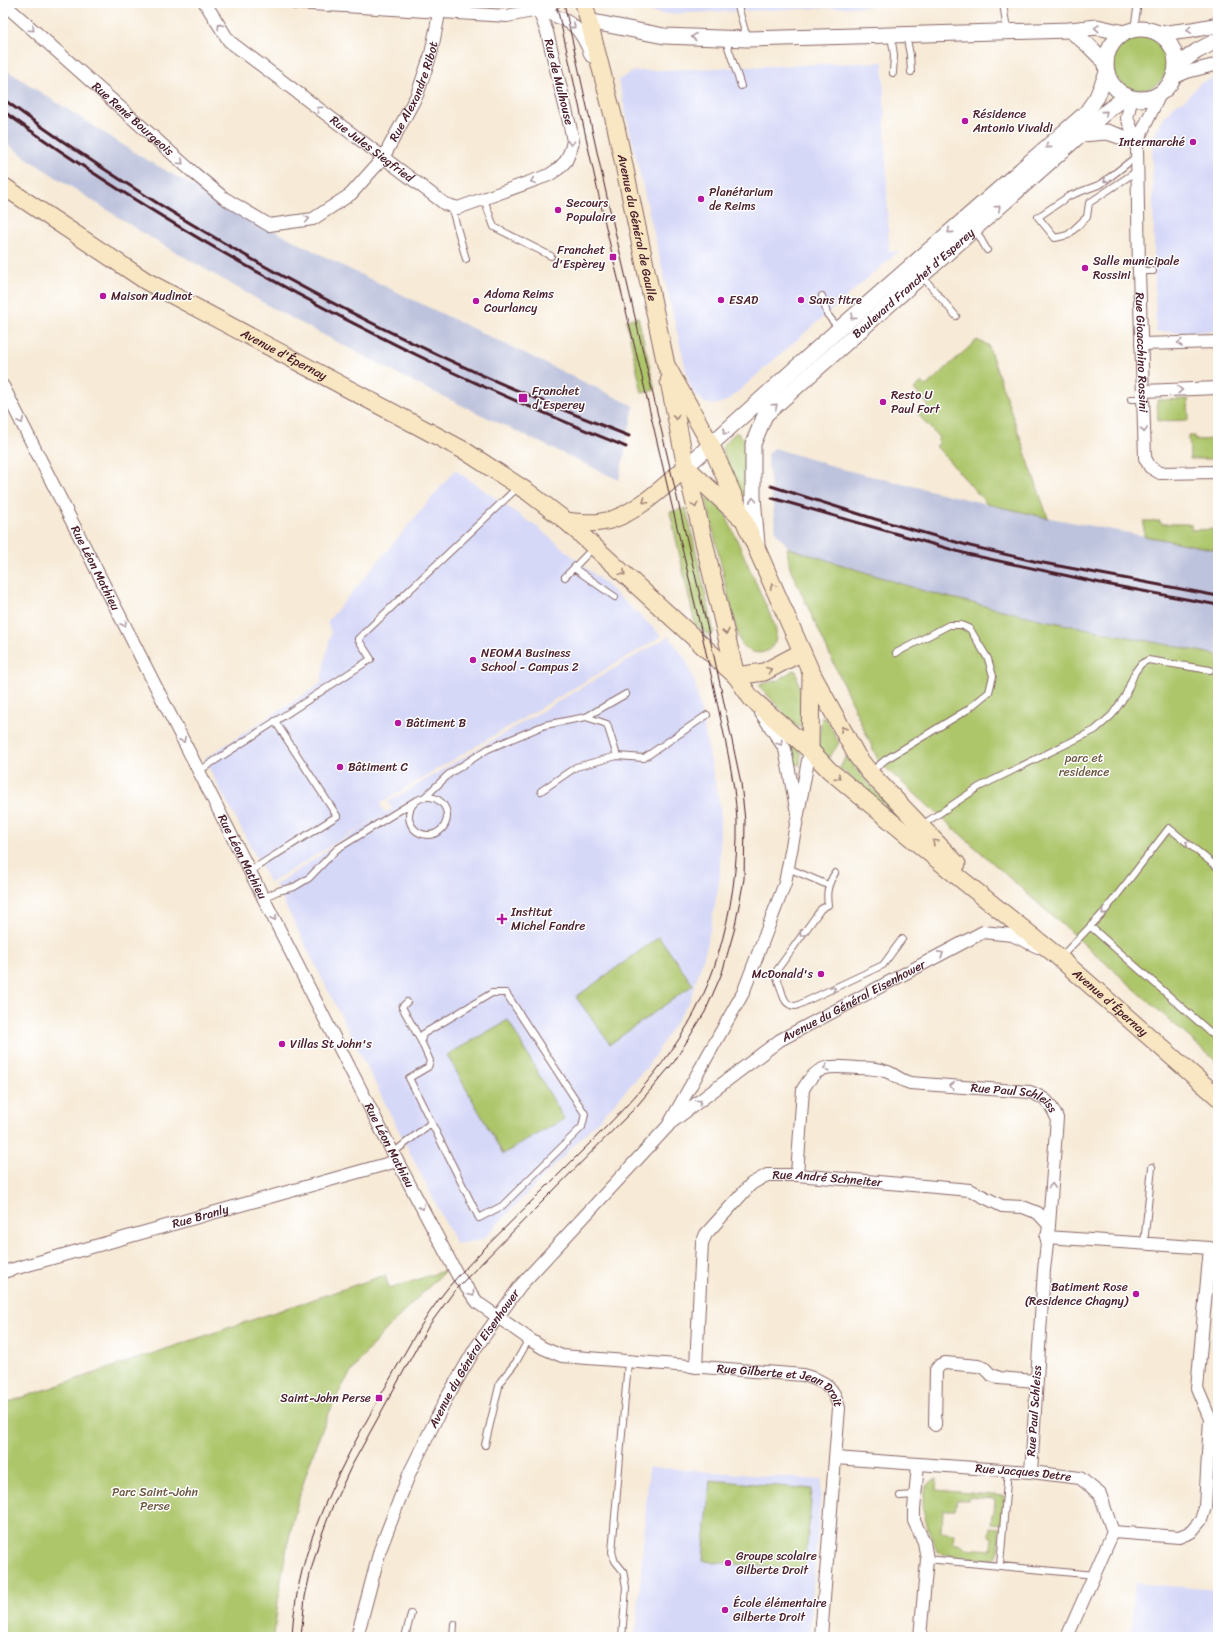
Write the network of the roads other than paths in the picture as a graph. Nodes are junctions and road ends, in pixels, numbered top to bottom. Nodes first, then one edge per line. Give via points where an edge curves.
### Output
1 (3, 3) edge
2 (205, 3) edge
3 (294, 3) edge
4 (554, 3) edge
5 (584, 3) edge
6 (737, 3) edge
7 (1003, 3) edge
8 (1138, 3) edge
9 (537, 7) edge
10 (438, 8) edge
11 (588, 21) junction
12 (1218, 25) edge
13 (1070, 30) junction
14 (1007, 31) junction
15 (1129, 31) junction
16 (906, 34) junction
17 (1160, 34) junction
18 (891, 35) junction
19 (725, 38) junction
20 (747, 39) junction
21 (1218, 40) edge
22 (1218, 64) edge
23 (1107, 68) junction
24 (911, 72) dead end
25 (1175, 72) junction
26 (893, 73) dead end
27 (741, 86) dead end
28 (1161, 92) junction
29 (1129, 97) junction
30 (616, 126) junction
31 (1082, 134) junction
32 (1137, 149) junction
33 (383, 158) junction
34 (1137, 171) junction
35 (3, 186) edge
36 (484, 199) junction
37 (451, 206) junction
38 (269, 226) joint
39 (975, 229) junction
40 (987, 250) dead end
41 (551, 256) dead end
42 (466, 259) dead end
43 (1139, 271) junction
44 (1153, 271) dead end
45 (922, 276) junction
46 (822, 296) dead end
47 (956, 316) dead end
48 (839, 329) junction
49 (1218, 342) edge
50 (1141, 344) junction
51 (666, 365) junction
52 (3, 386) edge
53 (1218, 388) edge
54 (1139, 396) junction
55 (711, 445) junction
56 (686, 467) junction
57 (1218, 472) edge
58 (519, 486) junction
59 (744, 520) junction
60 (566, 521) junction
61 (594, 547) junction
62 (758, 552) junction
63 (574, 568) junction
64 (565, 577) dead end
65 (615, 597) dead end
66 (802, 652) junction
67 (896, 653) dead end
68 (1210, 670) dead end
69 (811, 672) junction
70 (736, 676) junction
71 (626, 694) dead end
72 (751, 698) junction
73 (707, 714) dead end
74 (586, 717) junction
75 (275, 721) junction
76 (810, 750) junction
77 (617, 756) junction
78 (198, 771) junction
79 (870, 773) junction
80 (541, 791) dead end
81 (425, 797) junction
82 (415, 801) junction
83 (798, 817) junction
84 (920, 826) junction
85 (788, 868) junction
86 (1218, 868) edge
87 (250, 871) junction
88 (835, 873) dead end
89 (828, 886) junction
90 (263, 898) junction
91 (1001, 910) junction
92 (1091, 927) junction
93 (902, 939) dead end
94 (1058, 957) junction
95 (407, 1002) dead end
96 (1218, 1039) edge
97 (421, 1041) junction
98 (1218, 1097) edge
99 (432, 1123) junction
100 (668, 1126) junction
101 (395, 1157) junction
102 (1152, 1167) dead end
103 (797, 1175) junction
104 (1049, 1225) junction
105 (1046, 1237) junction
106 (1144, 1244) junction
107 (1214, 1249) edge
108 (3, 1272) edge
109 (498, 1317) junction
110 (529, 1339) junction
111 (628, 1362) junction
112 (696, 1367) junction
113 (1036, 1382) junction
114 (935, 1425) dead end
115 (485, 1445) dead end
116 (835, 1458) junction
117 (918, 1464) junction
118 (1008, 1470) junction
119 (1030, 1472) junction
120 (915, 1495) junction
121 (900, 1496) dead end
122 (1113, 1532) junction
123 (927, 1559) junction
124 (1000, 1565) junction
125 (1095, 1575) junction
126 (411, 1614) dead end
127 (454, 1624) dead end
128 (356, 1637) edge
129 (405, 1637) edge
130 (453, 1637) edge
131 (622, 1637) edge
132 (820, 1637) edge
133 (920, 1637) edge
134 (1067, 1637) edge

1 -> 38 street, Rue René Bourgeois via 194,174 224,198
33 -> 2 street, Rue Jules Siegfried via 229,41
3 - 10 street
4 - 9 street
5 - 11 main road, Avenue du Général de Gaulle
6 - 20 lane
7 - 14 lane
8 - 15 lane
9 - 10 street via 507,16
9 -> 30 street via 568,21 583,36
9 -> 36 street, Rue de Mulhouse via 547,32 573,141 566,161 549,175
10 - 33 street, Rue Alexandre Ribot via 431,54 417,95
19 -> 11 street via 664,36
11 - 30 main road, Avenue du Général de Gaulle
12 -> 17 street
13 - 14 street
15 -> 13 street via 1097,27
13 - 23 street via 1087,44
14 - 16 street
15 - 17 street via 1152,30
15 - 23 street via 1113,43 1107,56
16 - 18 street
16 - 24 lane
17 - 25 street via 1169,42 1175,54
18 - 20 street
18 - 26 lane
19 - 20 street
19 - 27 lane
21 - 25 street via 1197,51
22 - 25 street via 1187,72
23 - 29 street via 1115,87
23 -> 48 street, Boulevard Franchet d'Esperey via 1097,96 1086,113
25 - 28 street via 1168,86
28 - 29 street via 1144,98
28 - 32 street, Rue Gioacchino Rossini
31 -> 29 street, Boulevard Franchet d'Esperey via 1107,111
29 - 32 street, Rue Gioacchino Rossini via 1127,118
30 - 51 main road, Avenue du Général de Gaulle
31 - 32 street via 1107,132
39 -> 31 street, Boulevard Franchet d'Esperey
32 - 34 street, Rue Gioacchino Rossini
32 -> 34 lane via 1101,184 1069,196 1038,218 1055,238 1068,235 1087,217 1089,203
33 - 37 street, Rue Jules Siegfried
38 -> 33 street, Rue Alexandre Ribot via 313,219 351,194
34 - 43 street, Rue Gioacchino Rossini
35 - 58 main road, Avenue d'Épernay via 146,281 465,451
36 - 37 street via 458,208
36 - 41 lane via 494,227
37 - 42 lane
39 - 40 lane
39 - 45 street, Boulevard Franchet d'Esperey
43 - 44 lane
43 - 50 street, Rue Gioacchino Rossini
45 - 47 lane
62 -> 45 street, Boulevard Franchet d'Esperey via 753,497 753,444 765,415
46 - 48 lane, Boulevard Franchet d'Esperey via 827,314
48 -> 55 street, Boulevard Franchet d'Esperey
49 -> 50 street
50 - 54 street, Rue Gioacchino Rossini
51 - 55 main road, Avenue du Général de Gaulle
51 -> 56 main road
52 -> 78 street, Rue Léon Mathieu
54 -> 53 street
54 -> 57 street, Rue Gioacchino Rossini via 1145,458 1150,467 1160,473
55 - 56 street, Boulevard Franchet d'Esperey
55 - 59 main road, Avenue du Général de Gaulle
56 - 59 main road
56 -> 60 main road via 658,492 621,516 601,522
56 -> 70 main road
58 - 60 main road, Avenue d'Épernay
58 - 75 lane via 358,639 371,659
59 - 62 main road, Avenue du Général de Gaulle
60 - 61 main road, Avenue d'Épernay
61 - 63 lane
61 -> 70 main road, Avenue d'Épernay
66 -> 62 main road, Avenue du Général de Gaulle
63 - 64 lane
63 - 65 lane
66 - 69 main road, Avenue du Général de Gaulle
70 -> 66 main road via 764,672
67 - 79 lane via 949,625 961,625 970,629 988,659 993,676 989,692 967,710 885,760
68 - 84 lane via 1148,660 1138,668 1125,696 1112,715 1095,730 979,787
69 - 76 main road
79 -> 69 main road, Avenue du Général de Gaulle via 857,756
70 - 72 main road
71 - 74 lane
72 - 76 main road
72 -> 83 street, Avenue du Général Eisenhower via 785,749
73 - 77 lane via 644,758
74 - 77 lane via 608,724
74 - 81 lane via 545,725 488,749 449,774
75 - 78 lane
75 - 87 lane via 337,816
76 - 83 street, Avenue du Général Eisenhower
76 -> 91 main road via 853,791
77 - 80 lane via 576,768
78 - 87 street, Rue Léon Mathieu
79 - 84 main road, Avenue du Général de Gaulle
81 - 82 lane
81 - 82 lane via 437,799 447,814 444,826 434,834 422,834 411,826 408,814
82 - 90 lane via 337,849 308,878 294,887
83 - 85 street, Avenue du Général Eisenhower
91 -> 84 main road, Avenue du Général de Gaulle
85 - 89 lane
85 - 100 street, Avenue du Général Eisenhower via 785,883 743,993
86 -> 92 lane via 1169,828
87 - 90 street, Rue Léon Mathieu
88 - 89 lane
89 -> 93 lane via 828,905 821,909 777,970 777,980 784,998 792,1006 884,965
90 -> 101 street, Rue Léon Mathieu
91 - 94 main road, Avenue d'Épernay
92 - 94 lane
92 - 96 lane
94 - 98 main road, Avenue d'Épernay
100 -> 94 street, Avenue du Général Eisenhower via 780,1040 983,932 1012,935
95 - 97 lane via 402,1007
97 - 99 lane via 430,1061 428,1067 409,1078
97 - 99 lane via 423,1034 492,993 506,993 585,1114 582,1127 502,1206 479,1218
99 - 101 lane
100 - 109 street, Avenue du Général Eisenhower via 520,1286
101 - 108 street, Rue Branly
101 -> 109 street, Rue Léon Mathieu via 458,1276 478,1303
102 - 106 lane
103 - 104 street, Rue André Schneiter via 970,1190 1002,1206 1023,1208 1038,1213
104 -> 103 street, Rue Paul Schleiss via 1057,1118 1050,1103 1030,1092 901,1081 889,1073 876,1069 830,1066 810,1077 803,1089
103 - 112 street, Rue André Schneiter via 767,1175 751,1184 706,1234 702,1243
104 - 105 street, Rue Paul Schleiss
105 - 106 street
105 - 113 street, Rue Paul Schleiss
106 - 107 street
107 - 122 street via 1197,1388 1210,1419 1205,1507 1201,1520 1191,1532 1179,1538
109 - 110 street, Rue Gilberte et Jean Droit
109 - 128 street, Avenue du Général Eisenhower via 475,1348 446,1399 410,1472 380,1550
110 - 111 street, Rue Gilberte et Jean Droit via 562,1356
110 - 115 lane via 516,1362 500,1382
111 - 112 street, Rue Gilberte et Jean Droit
111 - 131 lane via 612,1552 623,1571 626,1587
112 - 116 street, Rue Gilberte et Jean Droit via 803,1375 820,1380 831,1389 837,1398 839,1408
113 - 114 street via 999,1378 978,1366 945,1363 940,1365 936,1370
113 - 119 street, Rue Paul Schleiss
116 - 117 street, Rue Jacques Detre
116 - 132 street, Rue Gilberte et Jean Droit
117 - 118 street, Rue Jacques Detre
117 - 120 street
118 - 119 street, Rue Jacques Detre
118 - 124 lane
119 - 122 street, Rue Jacques Detre via 1080,1478 1100,1494
120 - 121 lane
120 - 123 street via 914,1521 924,1542
122 - 125 street
123 - 124 lane
123 - 133 street
124 - 125 lane
125 - 134 street
126 - 129 lane
127 - 130 lane

